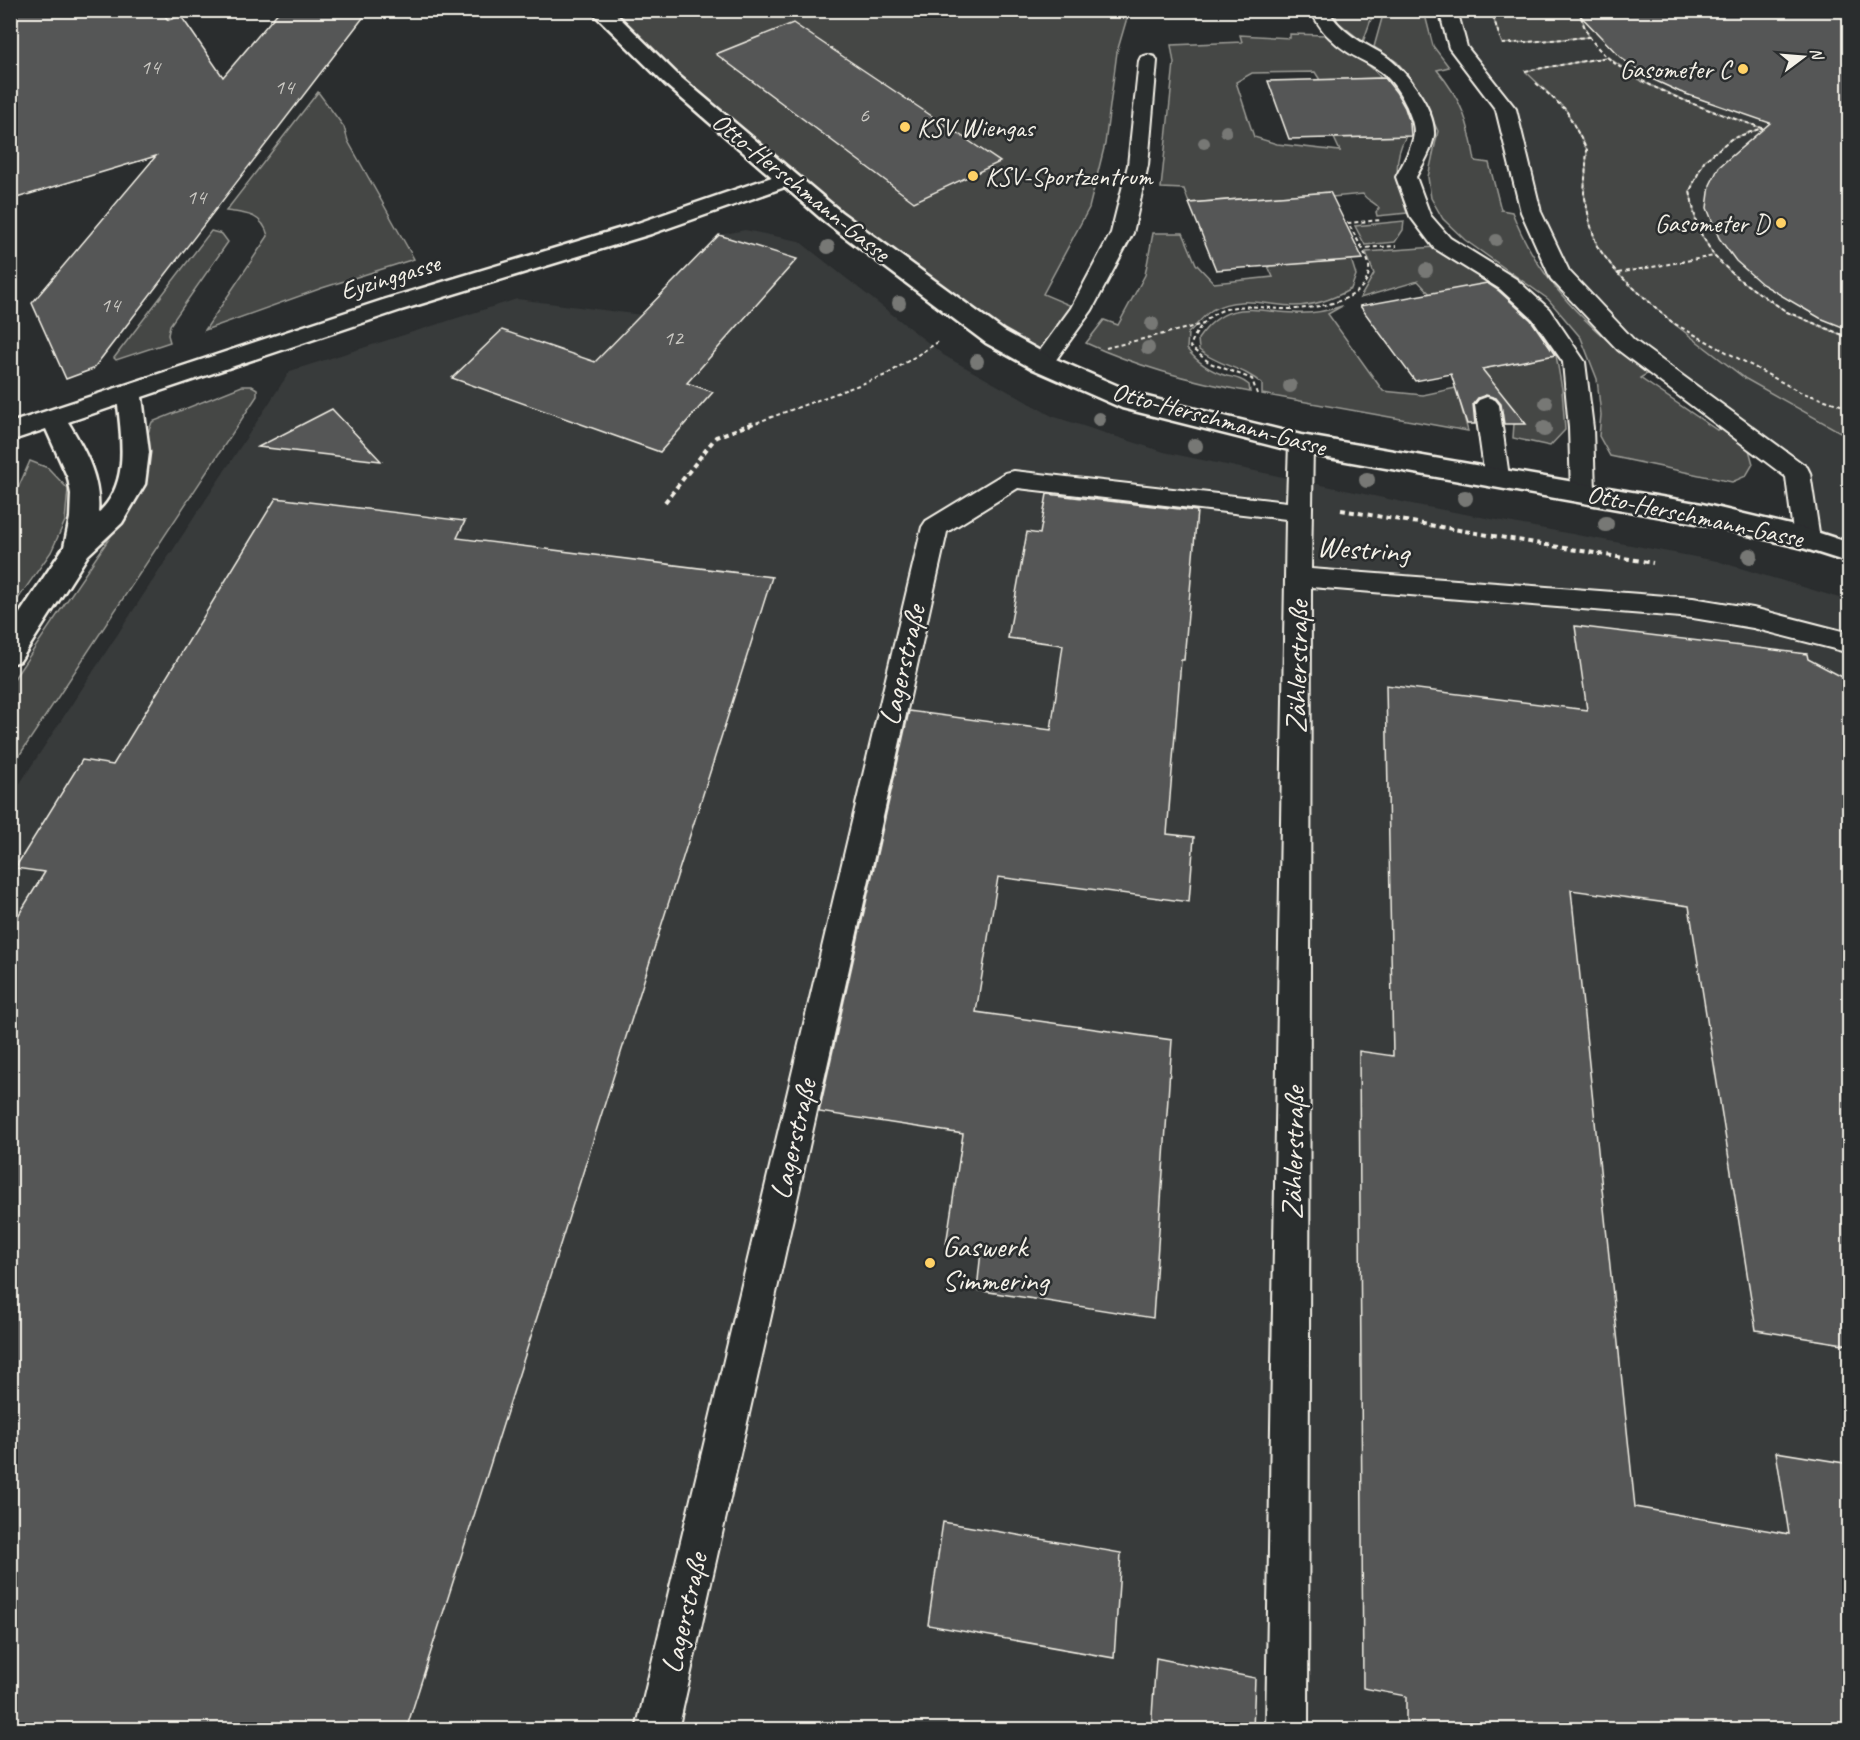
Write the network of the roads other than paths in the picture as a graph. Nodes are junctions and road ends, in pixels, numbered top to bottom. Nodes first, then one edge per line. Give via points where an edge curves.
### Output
1 (600, 10) edge
2 (1319, 10) edge
3 (1448, 10) edge
4 (1148, 61) dead end
5 (787, 178) junction
6 (1042, 363) junction
7 (129, 392) junction
8 (1487, 405) dead end
9 (53, 418) junction
10 (10, 432) edge
11 (1301, 444) junction
12 (1497, 477) junction
13 (1583, 492) junction
14 (1299, 508) junction
15 (1807, 539) junction
16 (78, 548) junction
17 (928, 549) joint
18 (1850, 553) edge
19 (1298, 577) junction
20 (1850, 643) edge
21 (10, 653) edge
22 (657, 1730) edge
23 (1287, 1730) edge

1 - 5 street, Otto-Herschmann-Gasse via 672,80
2 - 13 lane via 1336,37 1380,61 1399,77 1412,99 1424,134 1406,177 1420,216 1442,243 1508,284 1541,314 1574,362
3 - 15 lane via 1458,48 1506,109 1531,212 1559,274 1626,345 1798,473
4 - 6 lane via 1138,165 1122,233 1081,310
5 - 6 street, Otto-Herschmann-Gasse via 970,320
5 - 7 street, Eyzinggasse via 644,229 392,305
6 - 11 street, Otto-Herschmann-Gasse via 1131,402
7 - 9 street, Eyzinggasse
7 - 16 street via 136,452 131,484 112,516
8 - 12 lane
9 - 10 street, Eyzinggasse
9 - 16 street via 85,488
11 - 12 street, Otto-Herschmann-Gasse
11 - 14 lane
12 - 13 street, Otto-Herschmann-Gasse
13 - 15 street, Otto-Herschmann-Gasse
14 - 17 lane, Westring via 1014,479 934,526
14 - 19 lane, Westring
15 - 18 street, Otto-Herschmann-Gasse
16 - 21 street
17 - 22 lane, Lagerstraße
19 - 20 lane, Westring via 1693,608 1753,618
19 - 23 lane, Zählerstraße

